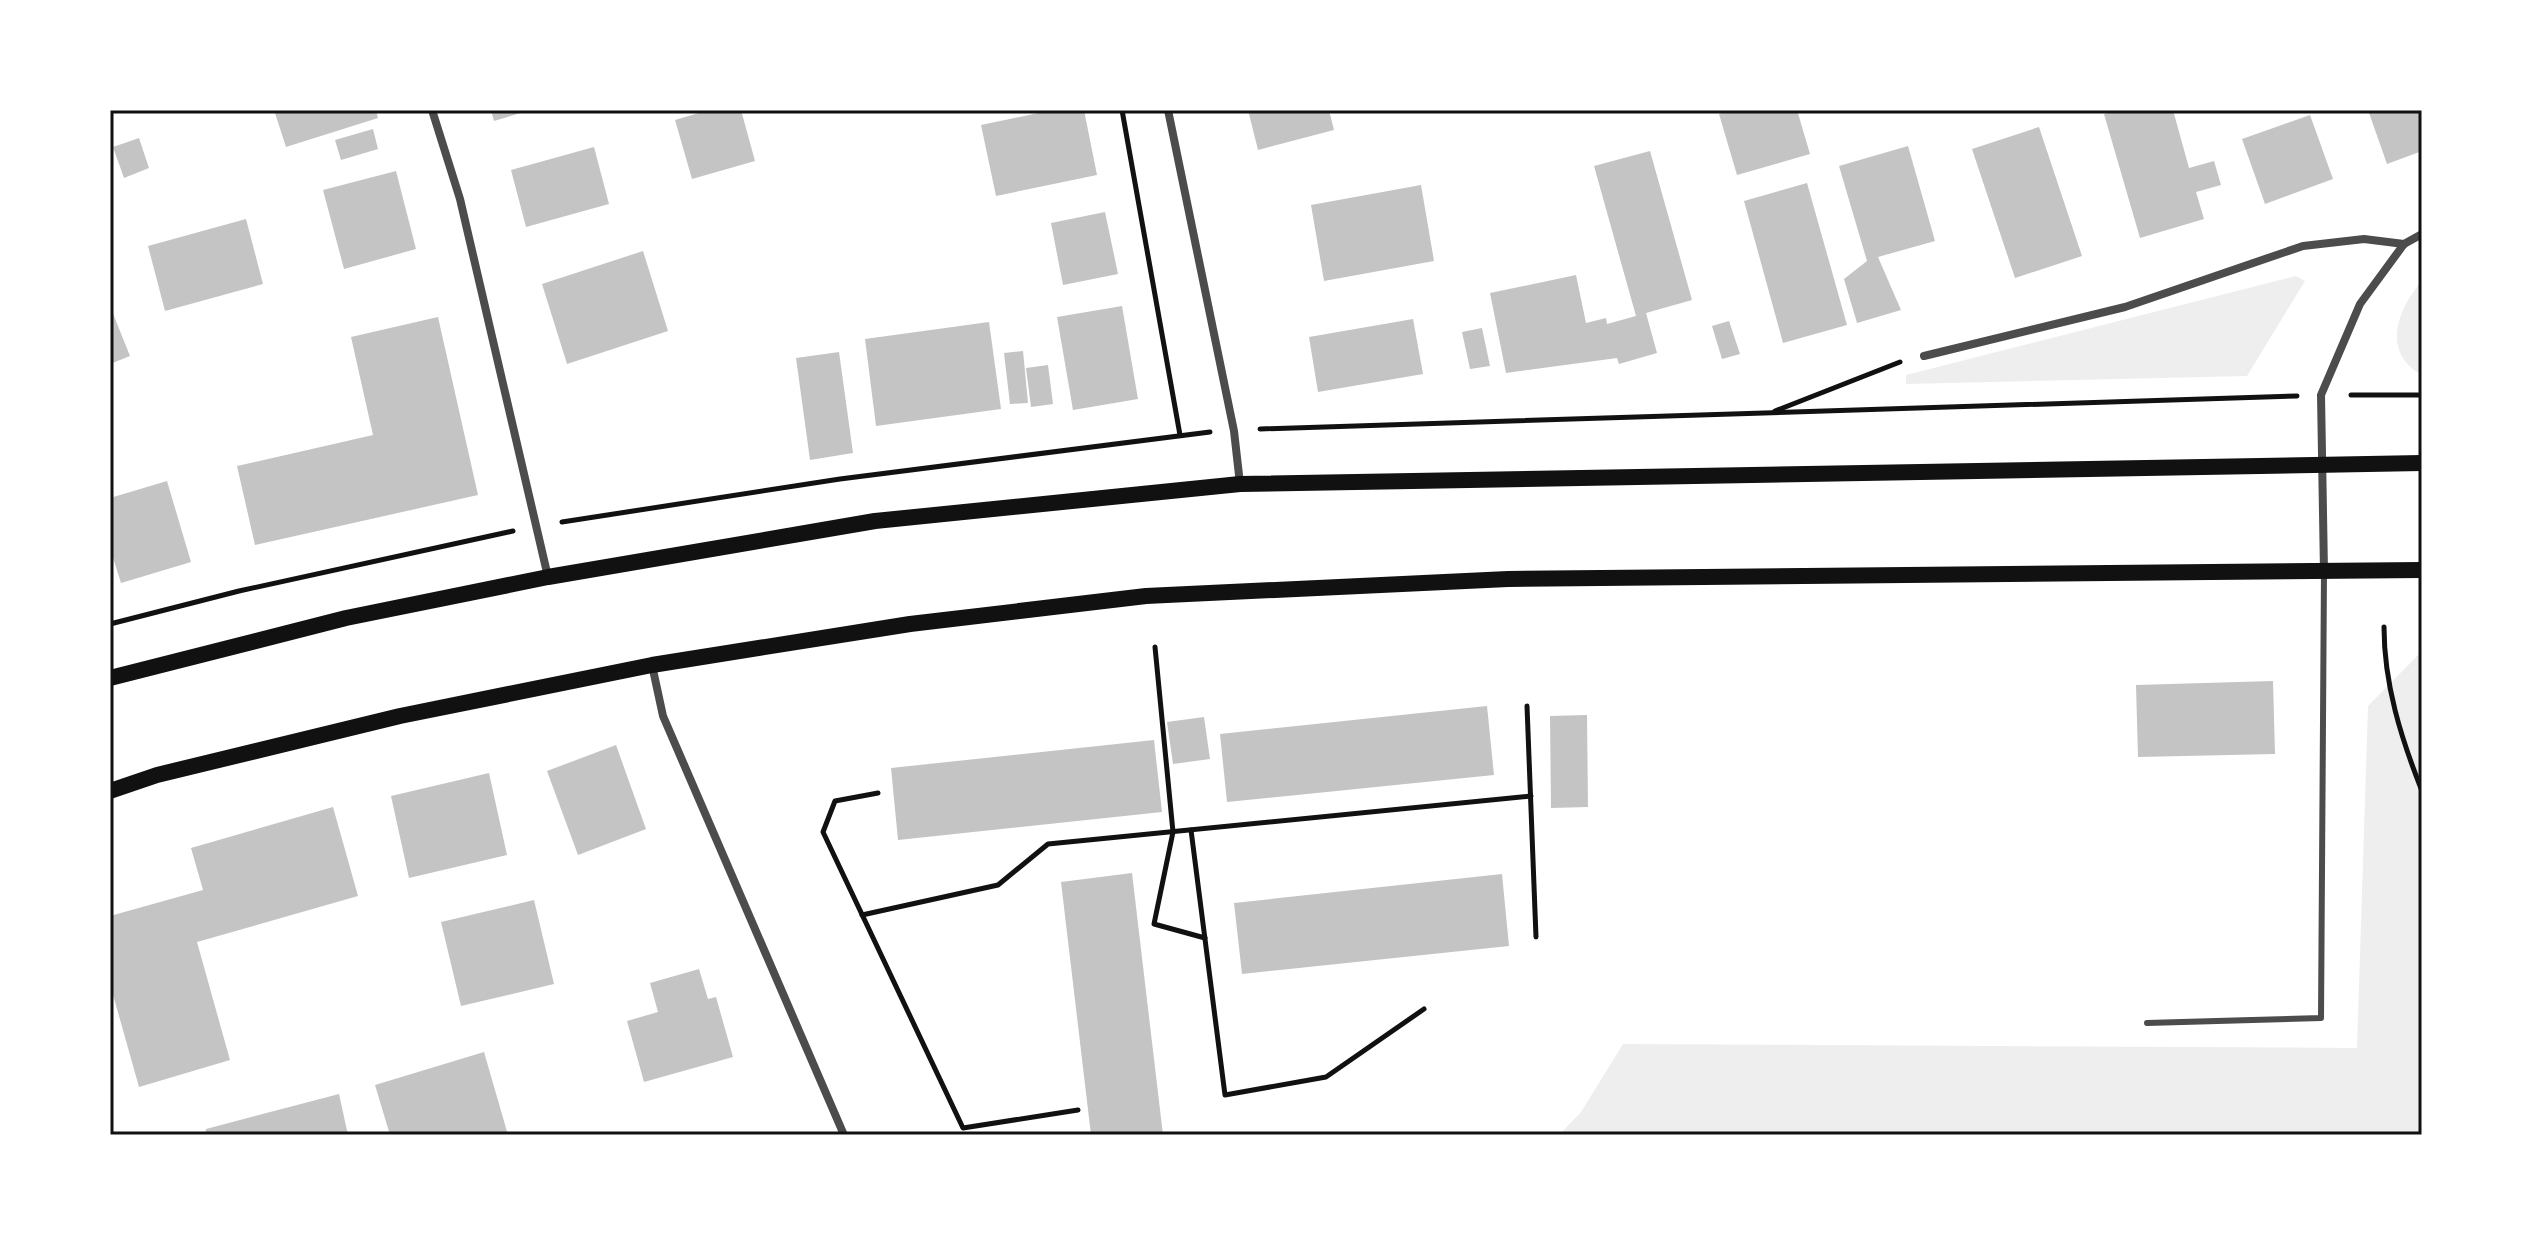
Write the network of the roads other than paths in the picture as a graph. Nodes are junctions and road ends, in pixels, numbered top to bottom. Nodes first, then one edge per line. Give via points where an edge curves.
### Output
1 (432, 110) edge
2 (1168, 110) edge
3 (2422, 234) edge
4 (2404, 244) junction
5 (1924, 356) road end
6 (2322, 462) junction
7 (2422, 463) edge
8 (1240, 484) junction
9 (2422, 570) edge
10 (2324, 572) junction
11 (548, 577) junction
12 (652, 665) junction
13 (110, 678) edge
14 (110, 791) edge
15 (2147, 1023) dead end
16 (844, 1135) edge

1 - 11 street via 460,199
2 - 8 street via 1234,431
3 - 4 street
4 - 5 street via 2364,239 2303,246 2125,307
4 - 6 street via 2360,304 2337,352 2321,395
6 - 7 main road
6 - 8 main road
6 - 10 street
8 - 11 main road via 875,521
9 - 10 main road
10 - 12 main road via 1508,579 1146,596 910,624
10 - 15 lane via 2321,1018
11 - 13 main road via 346,618
12 - 14 main road via 400,716
12 - 16 street via 671,735

